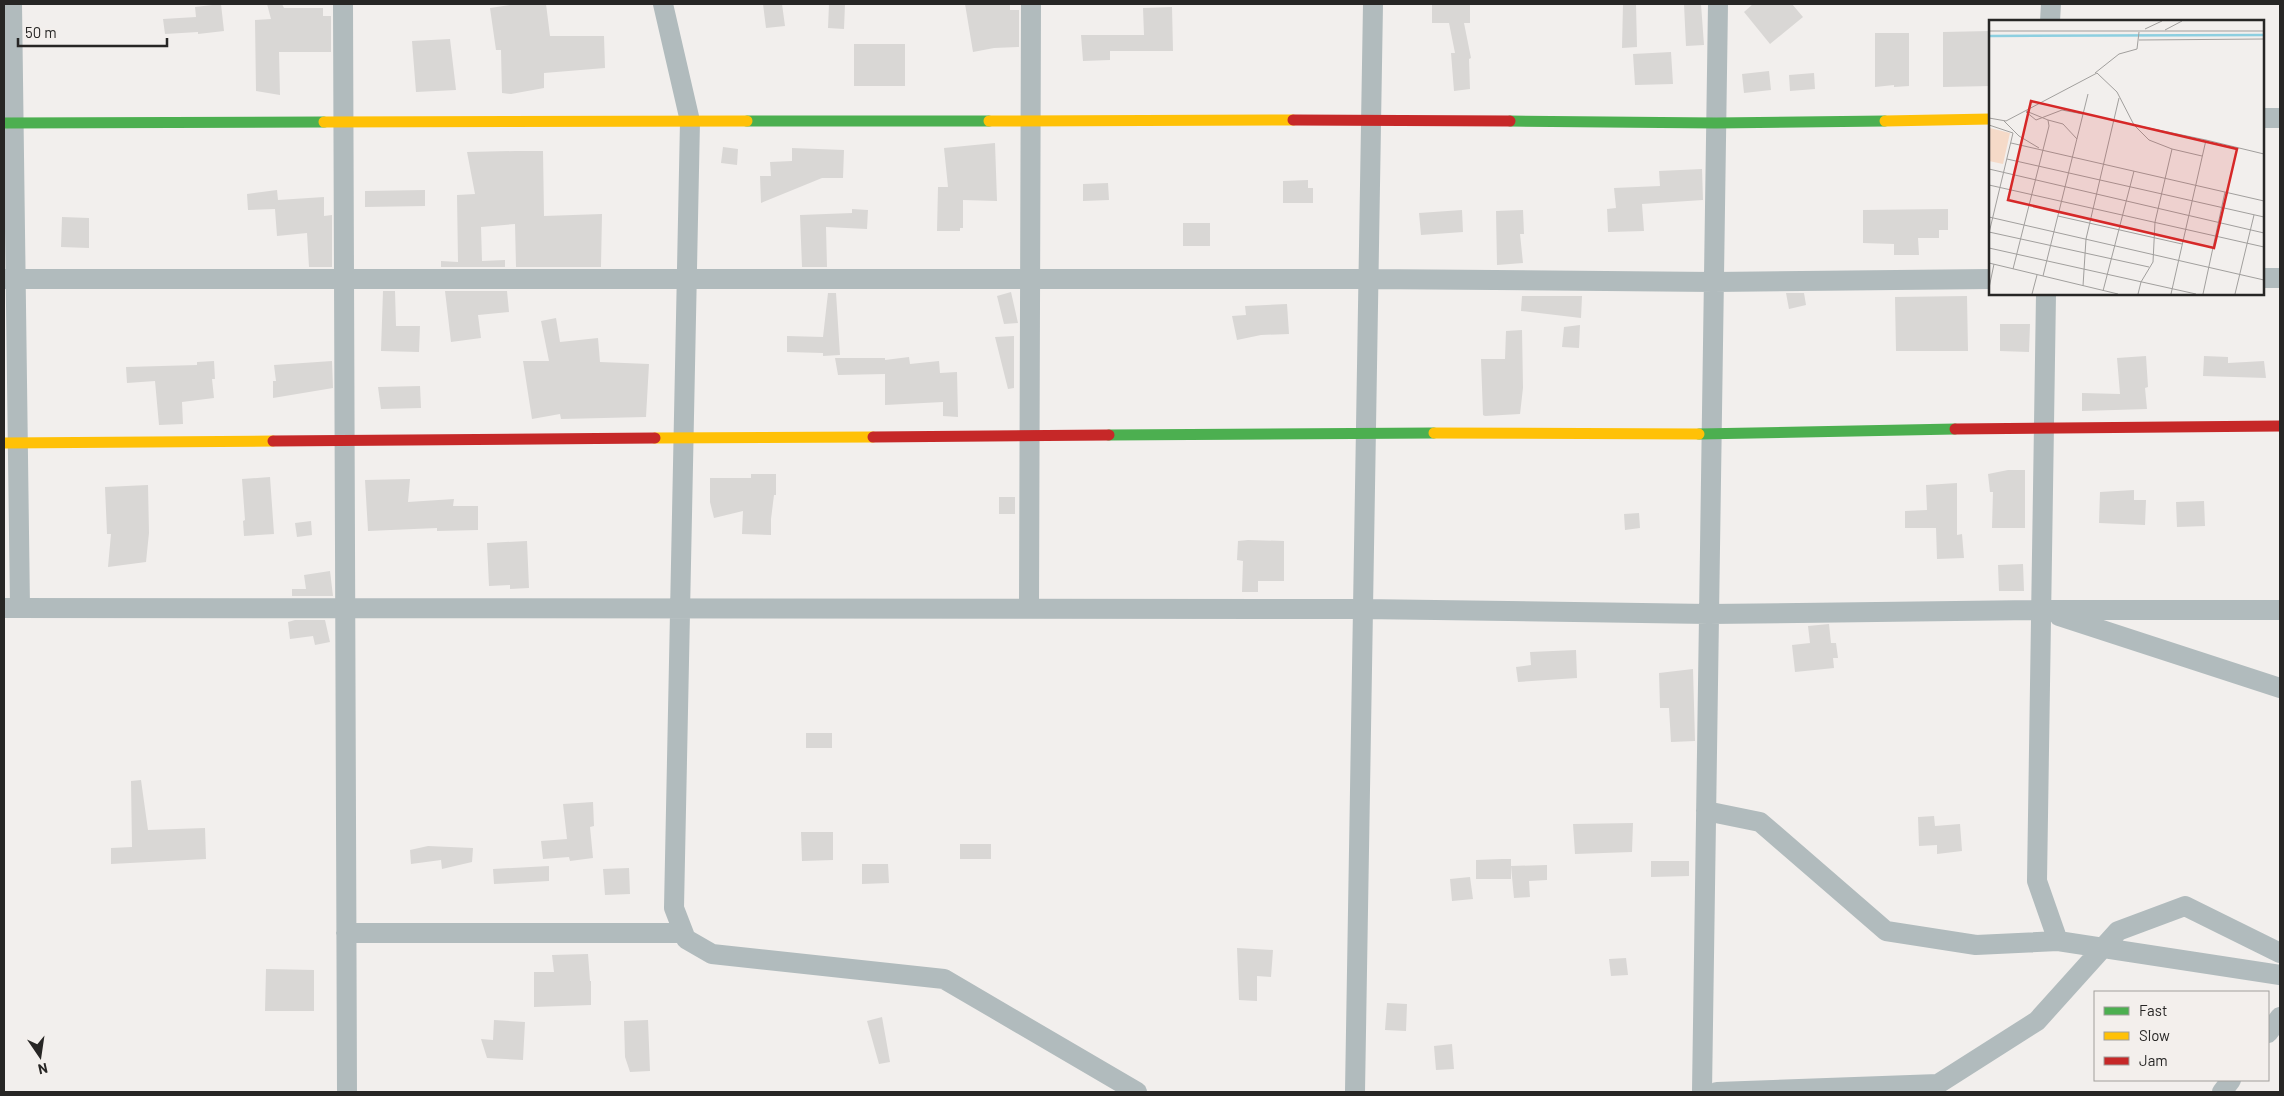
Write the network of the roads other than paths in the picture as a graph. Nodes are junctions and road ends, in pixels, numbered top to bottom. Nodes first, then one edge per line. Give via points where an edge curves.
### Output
1 (12, 4) edge
2 (343, 4) edge
3 (663, 4) edge
4 (1031, 4) edge
5 (1373, 4) edge
6 (1718, 4) edge
7 (2051, 4) edge
8 (2050, 20) edge
9 (2264, 118) edge
10 (2280, 118) edge
11 (1989, 119) edge
12 (1031, 120) junction
13 (1372, 120) junction
14 (690, 121) junction
15 (344, 122) junction
16 (9, 123) edge
17 (1716, 123) junction
18 (2264, 278) edge
19 (2280, 278) edge
20 (10, 279) edge
21 (345, 279) junction
22 (685, 279) junction
23 (1031, 279) junction
24 (1369, 279) junction
25 (1989, 279) edge
26 (1714, 282) junction
27 (2046, 295) edge
28 (2280, 426) edge
29 (2044, 428) junction
30 (1366, 433) junction
31 (1711, 434) junction
32 (1030, 435) junction
33 (682, 438) junction
34 (345, 440) junction
35 (11, 443) edge
36 (12, 608) edge
37 (345, 608) junction
38 (679, 609) junction
39 (1029, 609) junction
40 (1363, 609) junction
41 (2041, 610) junction
42 (2280, 610) edge
43 (1709, 614) junction
44 (2280, 688) edge
45 (1706, 811) junction
46 (684, 932) junction
47 (346, 933) junction
48 (2058, 941) junction
49 (2103, 948) junction
50 (2280, 953) edge
51 (2280, 975) edge
52 (2280, 1017) edge
53 (2269, 1032) edge
54 (2231, 1081) edge
55 (347, 1092) edge
56 (1137, 1092) edge
57 (1355, 1092) edge
58 (1702, 1092) edge
59 (1717, 1092) edge
60 (2222, 1092) edge

1 - 16 street
2 - 15 street
3 - 14 street
4 - 12 street
5 - 13 street
6 - 17 street
7 - 8 street
9 - 10 street
11 - 17 street
12 - 13 street
12 - 14 street
12 - 23 street
13 - 17 street
13 - 24 street
14 - 15 street
14 - 22 street
15 - 16 street
15 - 21 street
16 - 20 street
17 - 26 street
18 - 19 street
20 - 21 street
20 - 35 street
21 - 22 street
21 - 34 street
22 - 23 street
22 - 33 street
23 - 24 street
23 - 32 street
24 - 26 street
24 - 30 street
25 - 26 street
26 - 31 street
27 - 29 street
28 - 29 street
29 - 31 street
29 - 41 street
30 - 31 street
30 - 32 street
30 - 40 street
31 - 43 street
32 - 33 street
32 - 39 street
33 - 34 street
33 - 38 street
34 - 35 street
34 - 37 street
35 - 36 street
36 - 37 street
37 - 38 street
37 - 47 street
38 - 39 street
38 - 46 street via 674,908
39 - 40 street
40 - 43 street
40 - 57 street
41 - 42 street
41 - 43 street
41 - 44 street
41 - 48 street via 2037,881
43 - 45 street
45 - 48 street via 1760,822 1886,931 1976,945
45 - 58 street
46 - 47 street
46 - 56 street via 686,939 712,954 944,979
47 - 55 street
48 - 49 street
49 - 50 street via 2118,931 2185,906
49 - 51 street
49 - 59 street via 2037,1022 1938,1084
52 - 53 street
54 - 60 street

